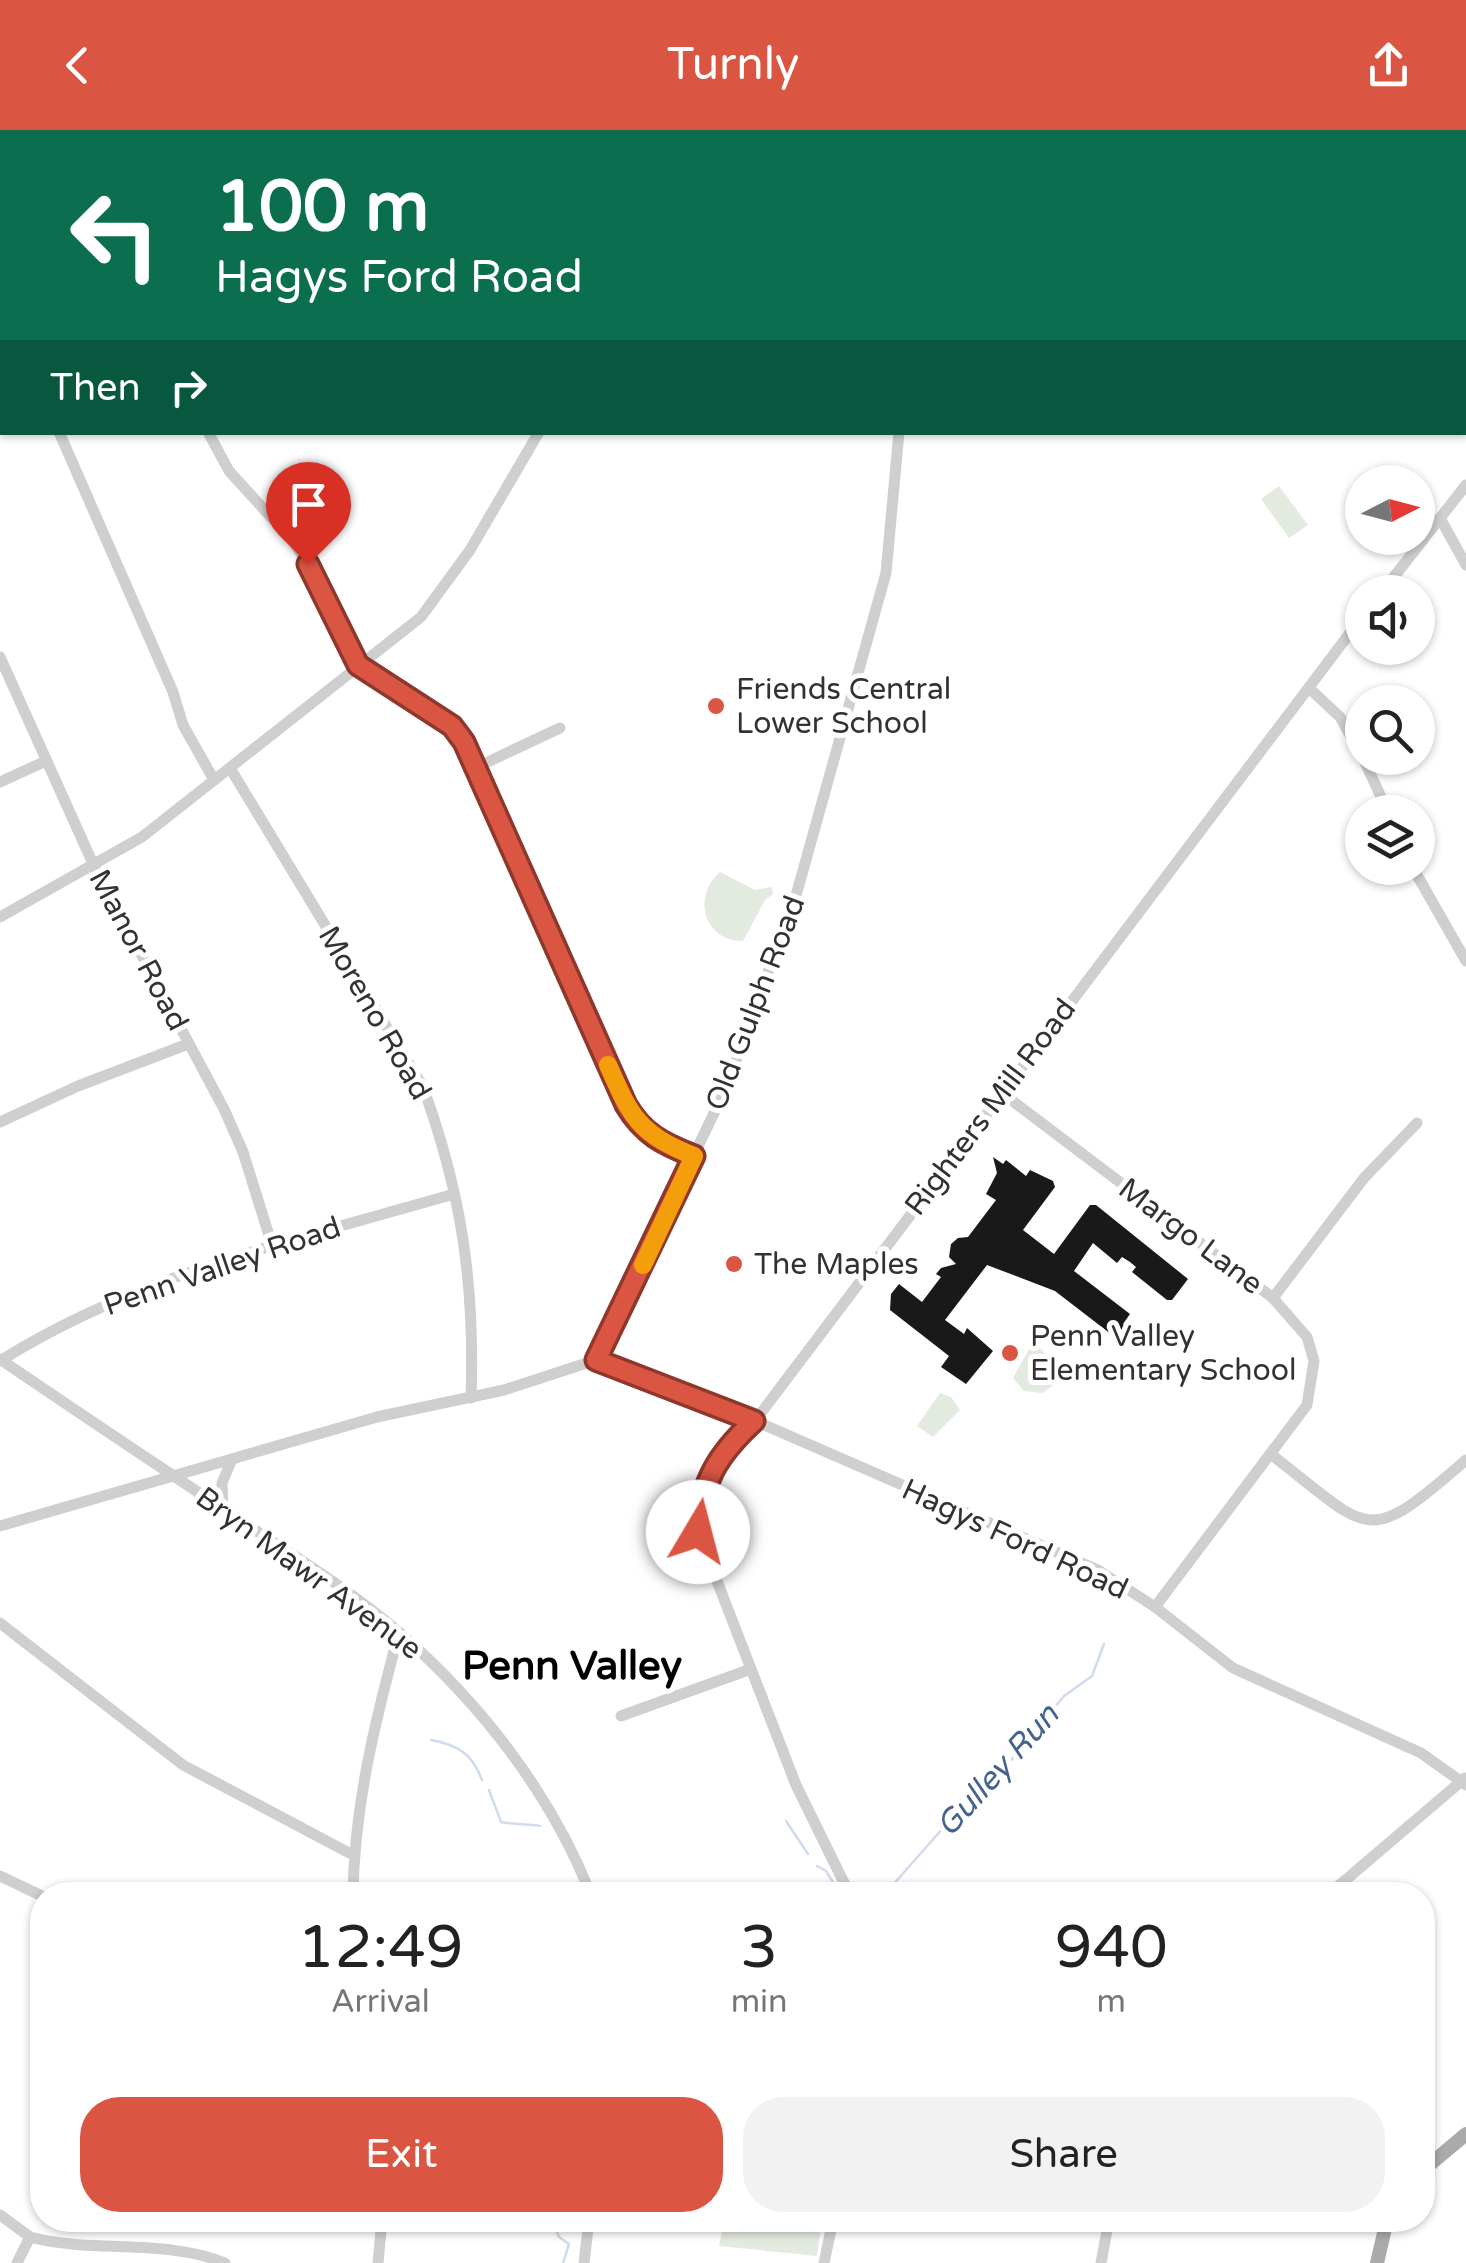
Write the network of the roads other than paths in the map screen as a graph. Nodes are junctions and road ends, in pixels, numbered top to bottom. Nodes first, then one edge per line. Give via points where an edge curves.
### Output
1 (61, 435) edge
2 (210, 435) edge
3 (537, 435) edge
4 (899, 435) edge
5 (1466, 485) edge
6 (1440, 518) junction
7 (1466, 565) edge
8 (1395, 575) edge
9 (1345, 640) edge
10 (0, 656) edge
11 (358, 665) junction
12 (1310, 688) junction
13 (1345, 726) edge
14 (560, 728) dead end
15 (46, 761) junction
16 (477, 767) junction
17 (230, 768) junction
18 (214, 780) junction
19 (0, 782) edge
20 (94, 866) junction
21 (1423, 885) edge
22 (0, 916) edge
23 (1466, 962) edge
24 (188, 1044) junction
25 (1002, 1093) junction
26 (0, 1122) edge
27 (1417, 1123) dead end
28 (694, 1156) junction
29 (454, 1194) junction
30 (272, 1245) junction
31 (1273, 1298) junction
32 (1, 1360) edge
33 (596, 1360) junction
34 (470, 1398) junction
35 (754, 1421) junction
36 (1272, 1455) junction
37 (232, 1459) junction
38 (1466, 1460) edge
39 (174, 1476) junction
40 (223, 1510) junction
41 (0, 1526) edge
42 (1155, 1606) junction
43 (0, 1623) edge
44 (398, 1632) junction
45 (750, 1670) junction
46 (621, 1716) dead end
47 (1464, 1781) edge
48 (354, 1855) junction
49 (0, 1876) edge
50 (353, 1882) edge
51 (586, 1882) edge
52 (844, 1882) edge
53 (1344, 1882) edge
54 (30, 1890) edge
55 (1466, 2134) edge
56 (1435, 2160) edge
57 (0, 2215) edge
58 (381, 2232) edge
59 (588, 2232) edge
60 (830, 2232) edge
61 (1106, 2232) edge
62 (1384, 2232) edge
63 (30, 2237) junction
64 (17, 2263) edge
65 (225, 2263) edge
66 (378, 2263) edge
67 (584, 2263) edge
68 (824, 2263) edge
69 (1100, 2263) edge
70 (1377, 2263) edge

1 - 18 street via 183,726
2 - 11 street via 229,471 315,574
3 - 11 street via 470,550 421,617
4 - 28 street, Old Gulph Road via 886,573 872,636 798,892
5 - 6 street
6 - 7 street
6 - 8 street
9 - 12 street, Righters Mill Road
10 - 15 street, Manor Road
11 - 16 street via 452,726
11 - 17 street
12 - 13 street
12 - 25 street, Righters Mill Road
14 - 16 street
15 - 19 street
15 - 20 street, Manor Road
16 - 28 street via 626,1105 651,1137
17 - 18 street
17 - 29 street, Moreno Road via 423,1088
18 - 20 street via 142,838
20 - 22 street
20 - 24 street, Manor Road
21 - 23 street
24 - 26 street
24 - 30 street, Manor Road via 243,1152
25 - 31 street, Margo Lane
25 - 35 street, Righters Mill Road
27 - 31 street via 1364,1178
28 - 33 street, Old Gulph Road
29 - 30 street, Penn Valley Road
29 - 34 street, Moreno Road via 471,1282
30 - 32 street, Penn Valley Road via 71,1320
31 - 36 street, Margo Lane via 1307,1337 1314,1361 1307,1405
32 - 39 street, Bryn Mawr Avenue
33 - 34 street
33 - 35 street, Hagys Ford Road
34 - 37 street
35 - 42 street, Hagys Ford Road via 1098,1570
35 - 45 street, Righters Mill Road via 707,1478 698,1529
36 - 38 street via 1355,1519 1374,1522 1412,1507
36 - 42 street, Margo Lane
37 - 39 street
37 - 40 street via 222,1483
39 - 40 street, Bryn Mawr Avenue
39 - 41 street
40 - 44 street, Bryn Mawr Avenue
42 - 47 street, Hagys Ford Road via 1233,1668 1421,1753
43 - 48 street via 184,1765
44 - 48 street via 371,1740
44 - 51 street, Bryn Mawr Avenue via 462,1691 515,1756
45 - 46 street
45 - 52 street, Righters Mill Road
47 - 53 street
48 - 50 street
49 - 54 street
55 - 56 main road
57 - 63 street
58 - 66 street
59 - 67 street
60 - 68 street
61 - 69 street
62 - 70 main road
63 - 64 street
63 - 65 street via 60,2245 186,2251

